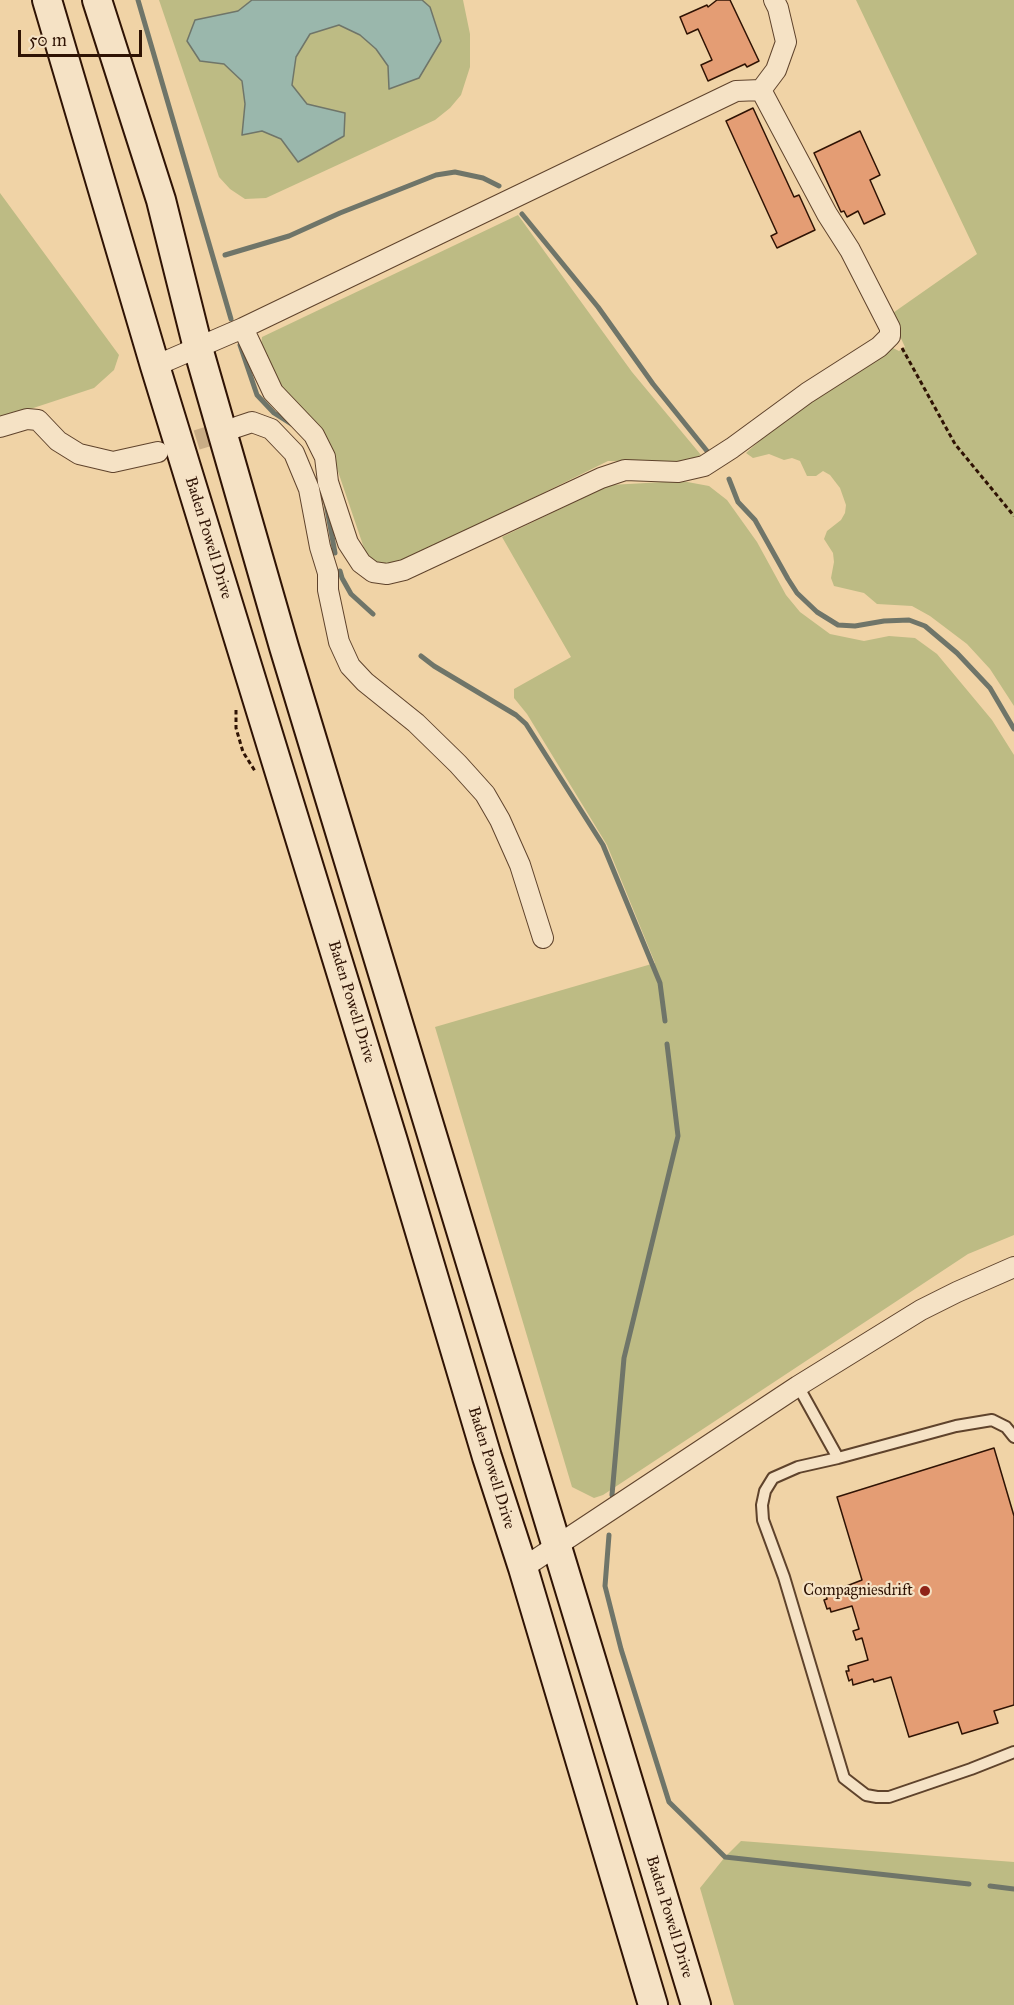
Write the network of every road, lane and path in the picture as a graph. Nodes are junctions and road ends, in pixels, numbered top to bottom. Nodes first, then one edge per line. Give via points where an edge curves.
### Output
1 (47, 0) edge
2 (97, 0) edge
3 (774, 0) edge
4 (761, 90) junction
5 (243, 328) junction
6 (890, 336) junction
7 (198, 348) junction
8 (156, 366) junction
9 (0, 427) edge
10 (237, 427) tunnel mouth
11 (158, 452) tunnel mouth
12 (1014, 516) edge
13 (322, 555) junction
14 (361, 563) junction
15 (543, 938) dead end
16 (1014, 1267) edge
17 (798, 1386) junction
18 (1014, 1437) edge
19 (838, 1458) junction
20 (558, 1546) junction
21 (523, 1568) junction
22 (1014, 1752) edge
23 (653, 2005) edge
24 (696, 2005) edge

1 - 8 main road, Baden Powell Drive
2 - 7 main road, Baden Powell Drive via 161,200
3 - 4 street via 786,42 776,70
4 - 5 street via 736,91
4 - 6 street via 850,249 890,327
5 - 7 street
5 - 14 street via 273,392 314,435 325,457 328,482 348,543
6 - 12 path via 903,350 955,444
6 - 14 street via 704,466 678,472 625,470 601,477 404,570 373,572
7 - 8 street
7 - 20 main road, Baden Powell Drive via 284,647
8 - 21 main road, Baden Powell Drive
9 - 11 street via 38,420 58,441 80,454 113,462
10 - 13 street via 252,423 271,429 294,453 309,489
13 - 14 street via 343,564
13 - 15 street via 339,642 350,666 416,723 485,794 520,865
16 - 17 street via 921,1310
17 - 19 lane
17 - 20 street
18 - 19 lane via 1006,1427 992,1420
19 - 22 lane via 798,1467 773,1478 762,1504 763,1520 844,1778 866,1795 889,1797
20 - 21 street
20 - 24 main road, Baden Powell Drive
21 - 23 main road, Baden Powell Drive

